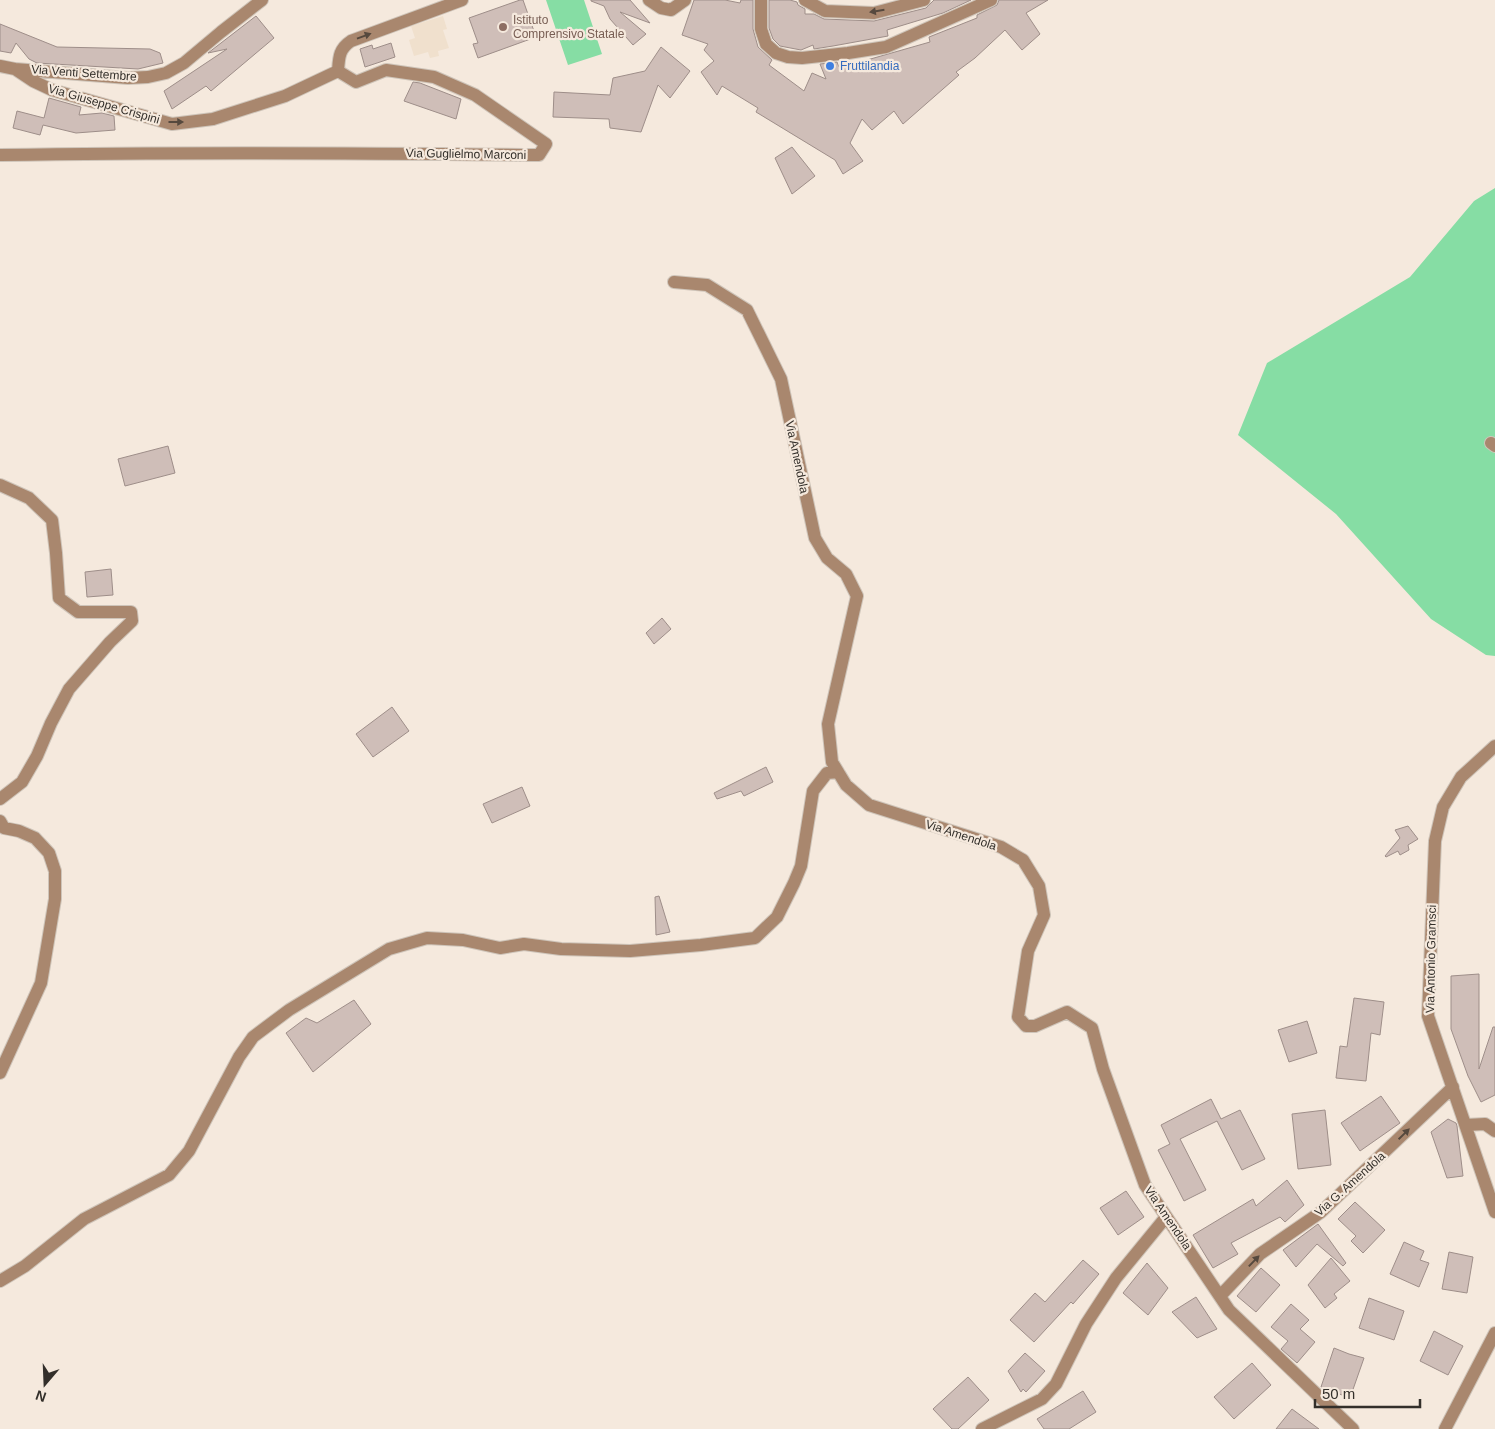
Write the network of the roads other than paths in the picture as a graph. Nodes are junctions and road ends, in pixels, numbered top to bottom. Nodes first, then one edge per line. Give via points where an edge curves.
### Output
1 (262, 0) edge
2 (462, 0) edge
3 (648, 0) edge
4 (685, 0) edge
5 (761, 0) edge
6 (805, 0) edge
7 (924, 0) edge
8 (991, 0) edge
9 (0, 66) edge
10 (15, 68) junction
11 (338, 70) junction
12 (0, 155) edge
13 (674, 282) dead end
14 (0, 485) edge
15 (1495, 746) edge
16 (838, 772) junction
17 (0, 799) edge
18 (0, 821) edge
19 (0, 1073) edge
20 (1453, 1087) junction
21 (1466, 1125) junction
22 (1495, 1131) edge
23 (1495, 1212) edge
24 (1166, 1217) junction
25 (0, 1280) edge
26 (1220, 1296) junction
27 (1495, 1333) edge
28 (982, 1429) edge
29 (1353, 1429) edge
30 (1445, 1429) edge

1 - 10 street, Via Venti Settembre via 184,63 166,73 128,78
11 -> 2 street via 340,53 351,41
3 - 4 street via 671,10
5 - 8 street via 761,29 766,44 776,53 802,58 886,47
7 -> 6 street via 874,13 825,11
9 - 10 street, Via Venti Settembre
10 -> 11 street, Via Giuseppe Crispini via 52,90 172,124 213,119 267,102
11 - 12 street, Via Guglielmo Marconi via 356,82 386,70 434,77 475,94 546,144 539,156
13 - 16 street, Via Amendola via 707,285 747,310 781,379 815,538 827,558 846,574 857,596 828,724 832,762
14 - 17 street via 29,498 52,520 59,598 78,612 131,612 132,622 69,689 22,782
15 - 20 street, Via Antonio Gramsci via 1461,777 1443,807 1435,840 1428,1016
16 - 24 street, Via Amendola via 846,785 869,805 1001,847 1023,860 1039,886 1044,914 1028,951 1018,1017 1026,1026 1035,1026 1067,1012 1092,1028 1102,1069 1145,1185
16 - 25 street via 827,773 813,791 801,866 777,917 755,938 630,951 561,949 524,944 500,948 462,940 427,938 389,949 289,1010 253,1037 239,1057 189,1152 169,1175 84,1219 25,1266
18 - 19 street via 4,828 36,838 48,853 55,871 55,899 41,983
20 - 21 street, Via Antonio Gramsci
26 -> 20 street, Via G. Amendola via 1260,1254 1321,1212
21 - 22 street via 1485,1124
21 - 23 street, Via Antonio Gramsci
24 - 26 street, Via Amendola
24 - 28 street via 1116,1278 1086,1324 1056,1384 1042,1399
26 - 29 street, Via Amendola via 1230,1310
27 - 30 street

